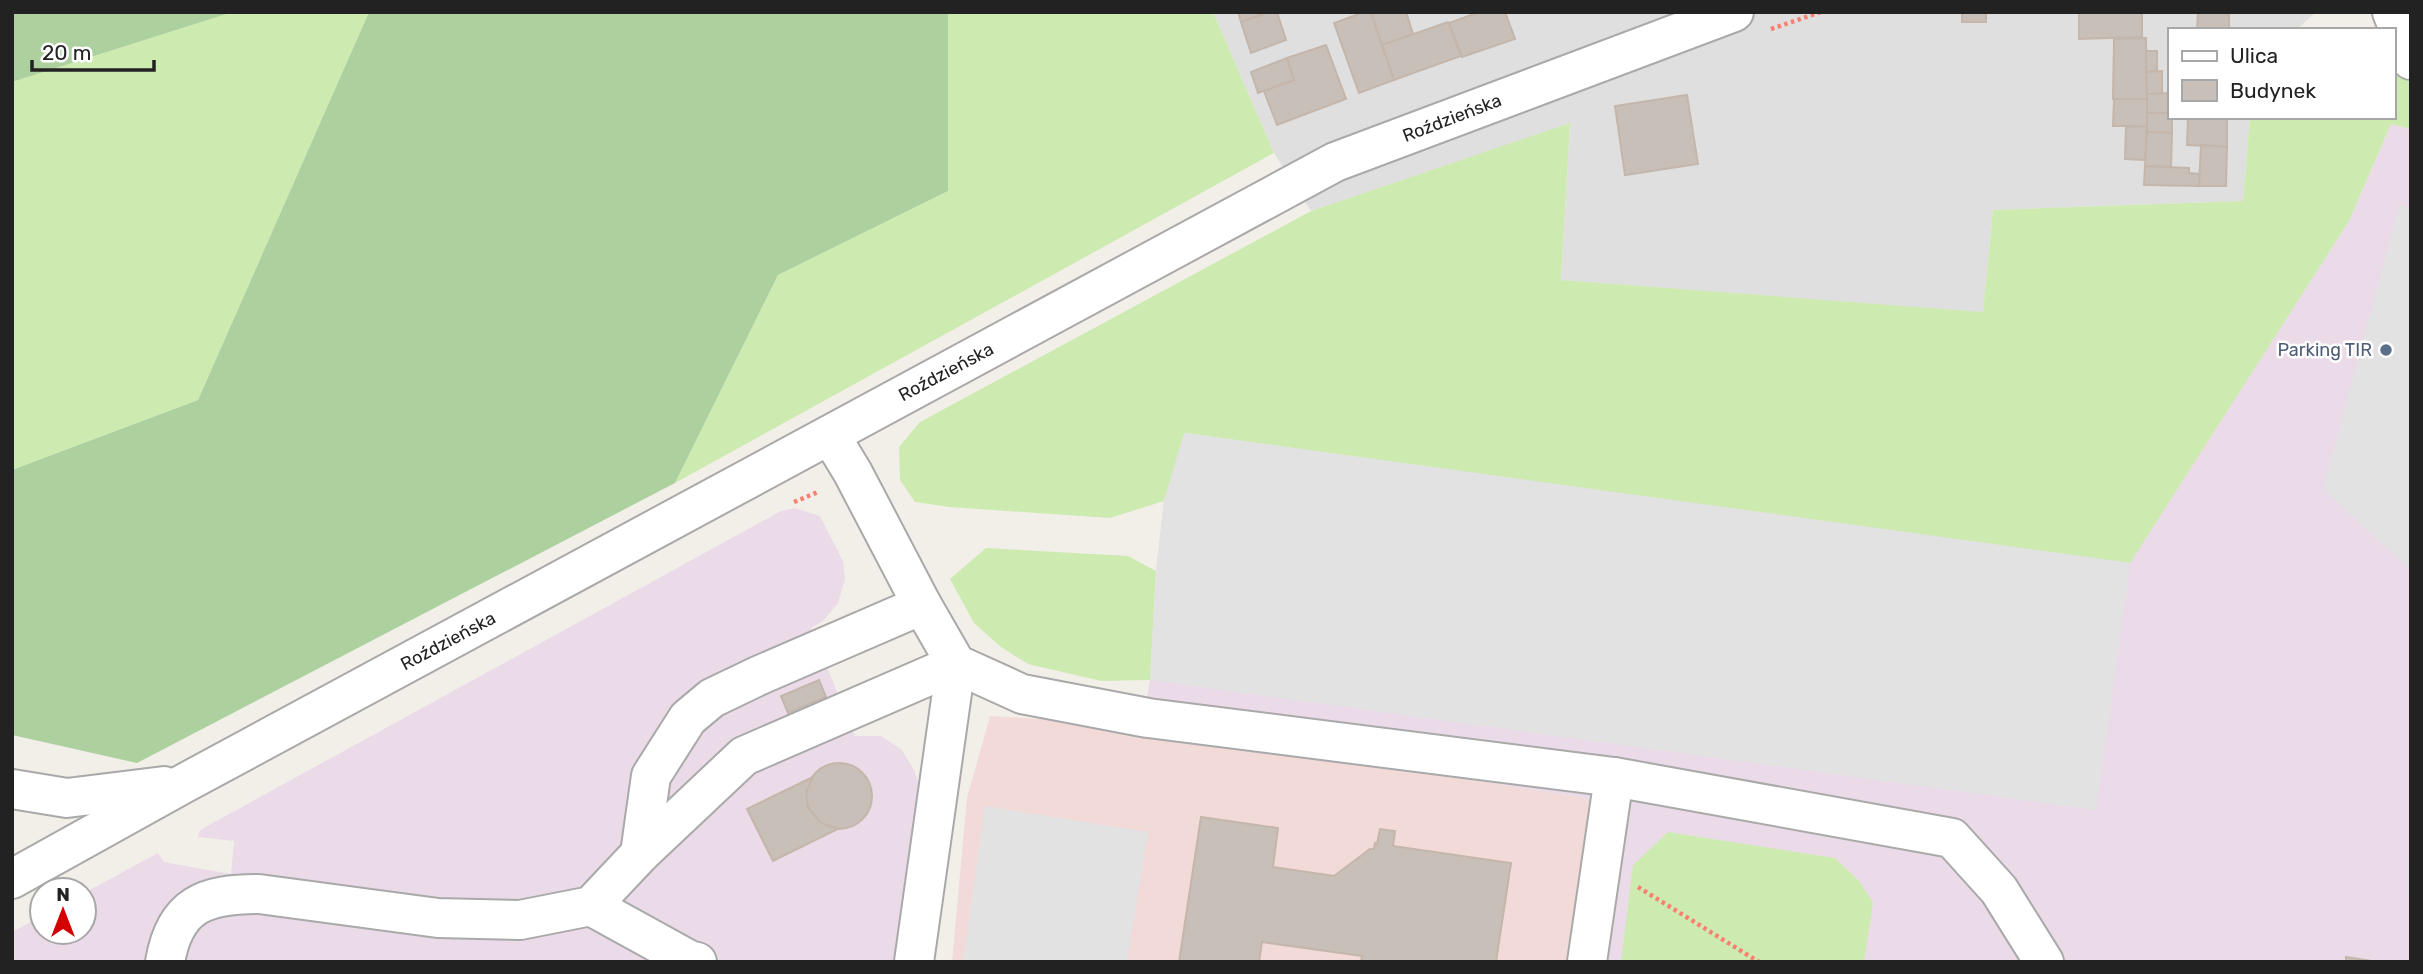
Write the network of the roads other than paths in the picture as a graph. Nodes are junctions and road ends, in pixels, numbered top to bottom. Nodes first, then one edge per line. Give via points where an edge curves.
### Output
1 (1734, 12) edge
2 (2392, 12) edge
3 (2411, 60) edge
4 (830, 435) junction
5 (922, 605) junction
6 (956, 664) junction
7 (1614, 777) junction
8 (183, 784) junction
9 (12, 789) edge
10 (640, 854) junction
11 (12, 879) edge
12 (591, 906) junction
13 (165, 962) edge
14 (696, 962) edge
15 (914, 962) edge
16 (1587, 962) edge
17 (2044, 962) edge

1 - 4 street, Roździeńska via 1335,162
2 - 3 street
4 - 5 street
4 - 8 street, Roździeńska
5 - 6 street
5 - 10 street via 712,698 688,718 652,776
6 - 7 street via 1022,694 1147,718
6 - 10 street via 744,757
6 - 15 street
7 - 16 street
7 - 17 street via 1952,838 1999,890
8 - 9 street, Roździeńska via 67,798
8 - 11 street, Roździeńska
10 - 12 street
12 - 13 street via 520,920 438,918 231,894 206,901 180,918
12 - 14 street

